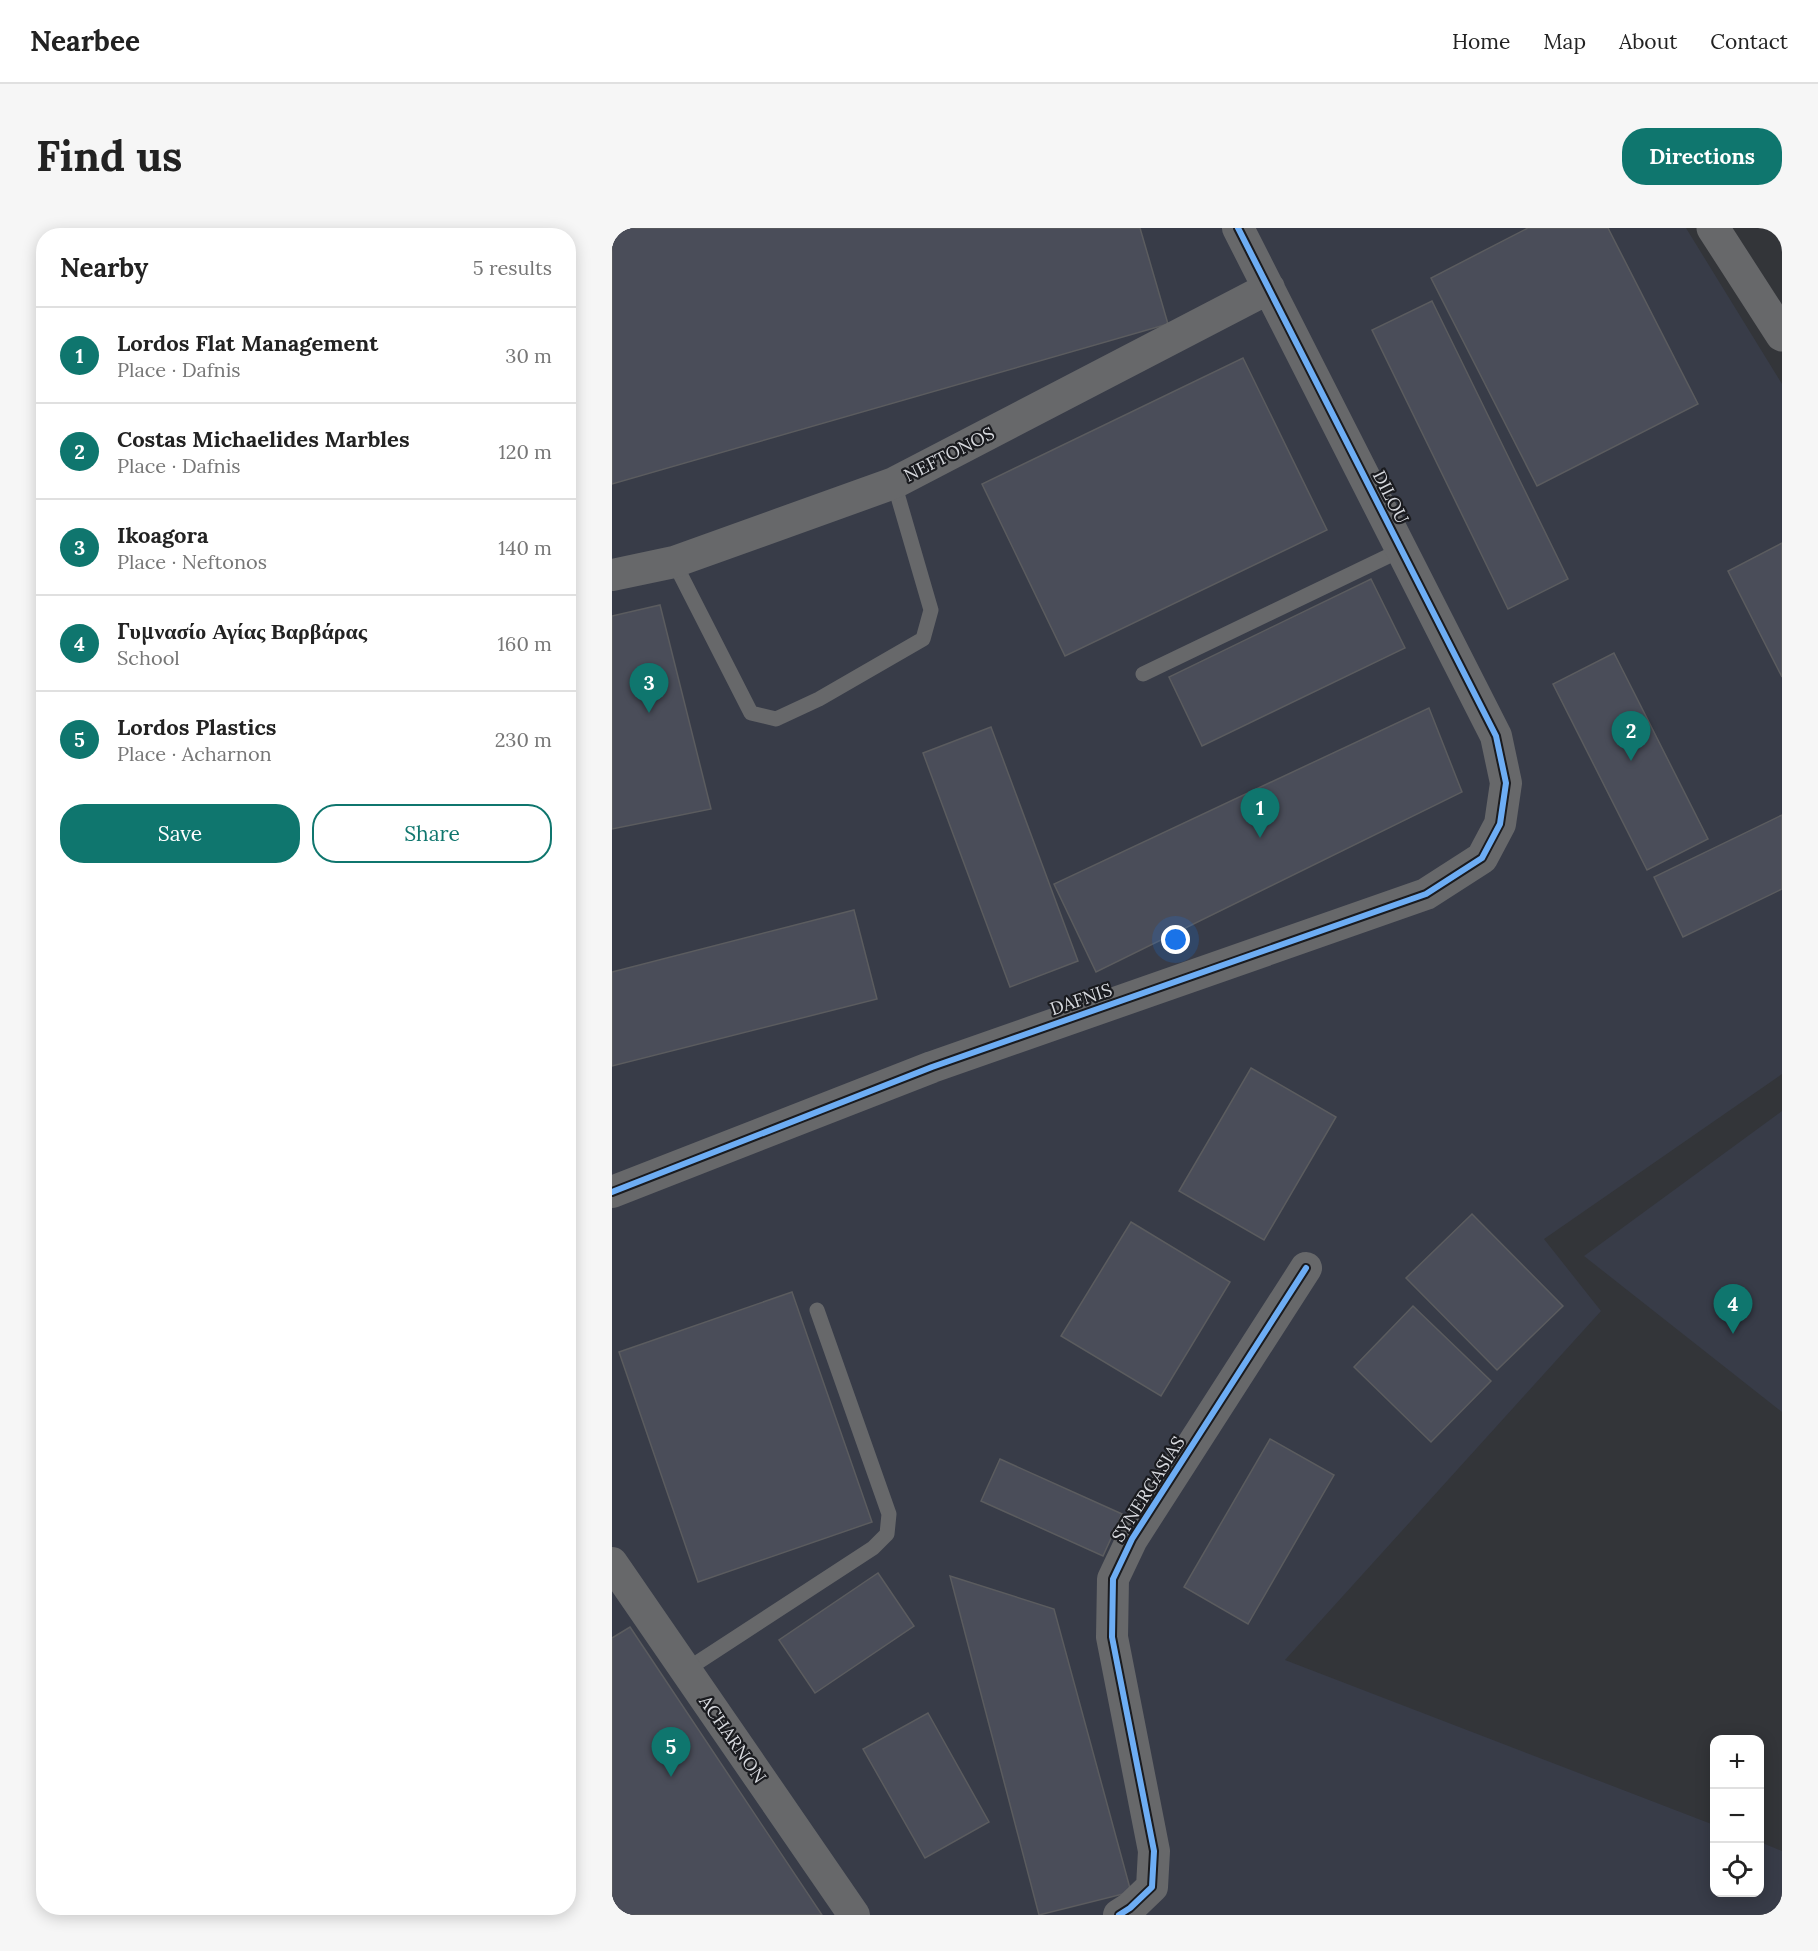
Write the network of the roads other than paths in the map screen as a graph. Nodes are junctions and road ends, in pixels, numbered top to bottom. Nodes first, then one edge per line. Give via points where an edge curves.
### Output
1 (1238, 228) edge
2 (1713, 228) edge
3 (1269, 288) junction
4 (1782, 335) edge
5 (894, 483) junction
6 (1401, 550) junction
7 (674, 562) junction
8 (612, 575) edge
9 (1143, 674) dead end
10 (1506, 783) joint
11 (612, 1192) edge
12 (1306, 1268) dead end
13 (817, 1310) dead end
14 (612, 1563) edge
15 (686, 1670) junction
16 (854, 1915) edge
17 (1119, 1915) edge

1 - 3 street, DILOU
2 - 4 street
3 - 5 street, NEFTONOS
3 - 6 street, DILOU
5 - 7 street, NEFTONOS
5 - 7 lane via 931,610 923,639 776,719 751,713
6 - 9 lane
6 - 10 street, DILOU via 1496,736
7 - 8 street, NEFTONOS
10 - 11 street, DAFNIS via 1500,824 1482,858 1426,894 932,1067
12 - 17 street, SYNERGASIAS via 1132,1539 1113,1579 1112,1636 1154,1851 1152,1887
13 - 15 lane via 889,1514 887,1533 873,1548
14 - 15 street, ACHARNON
15 - 16 street, ACHARNON

